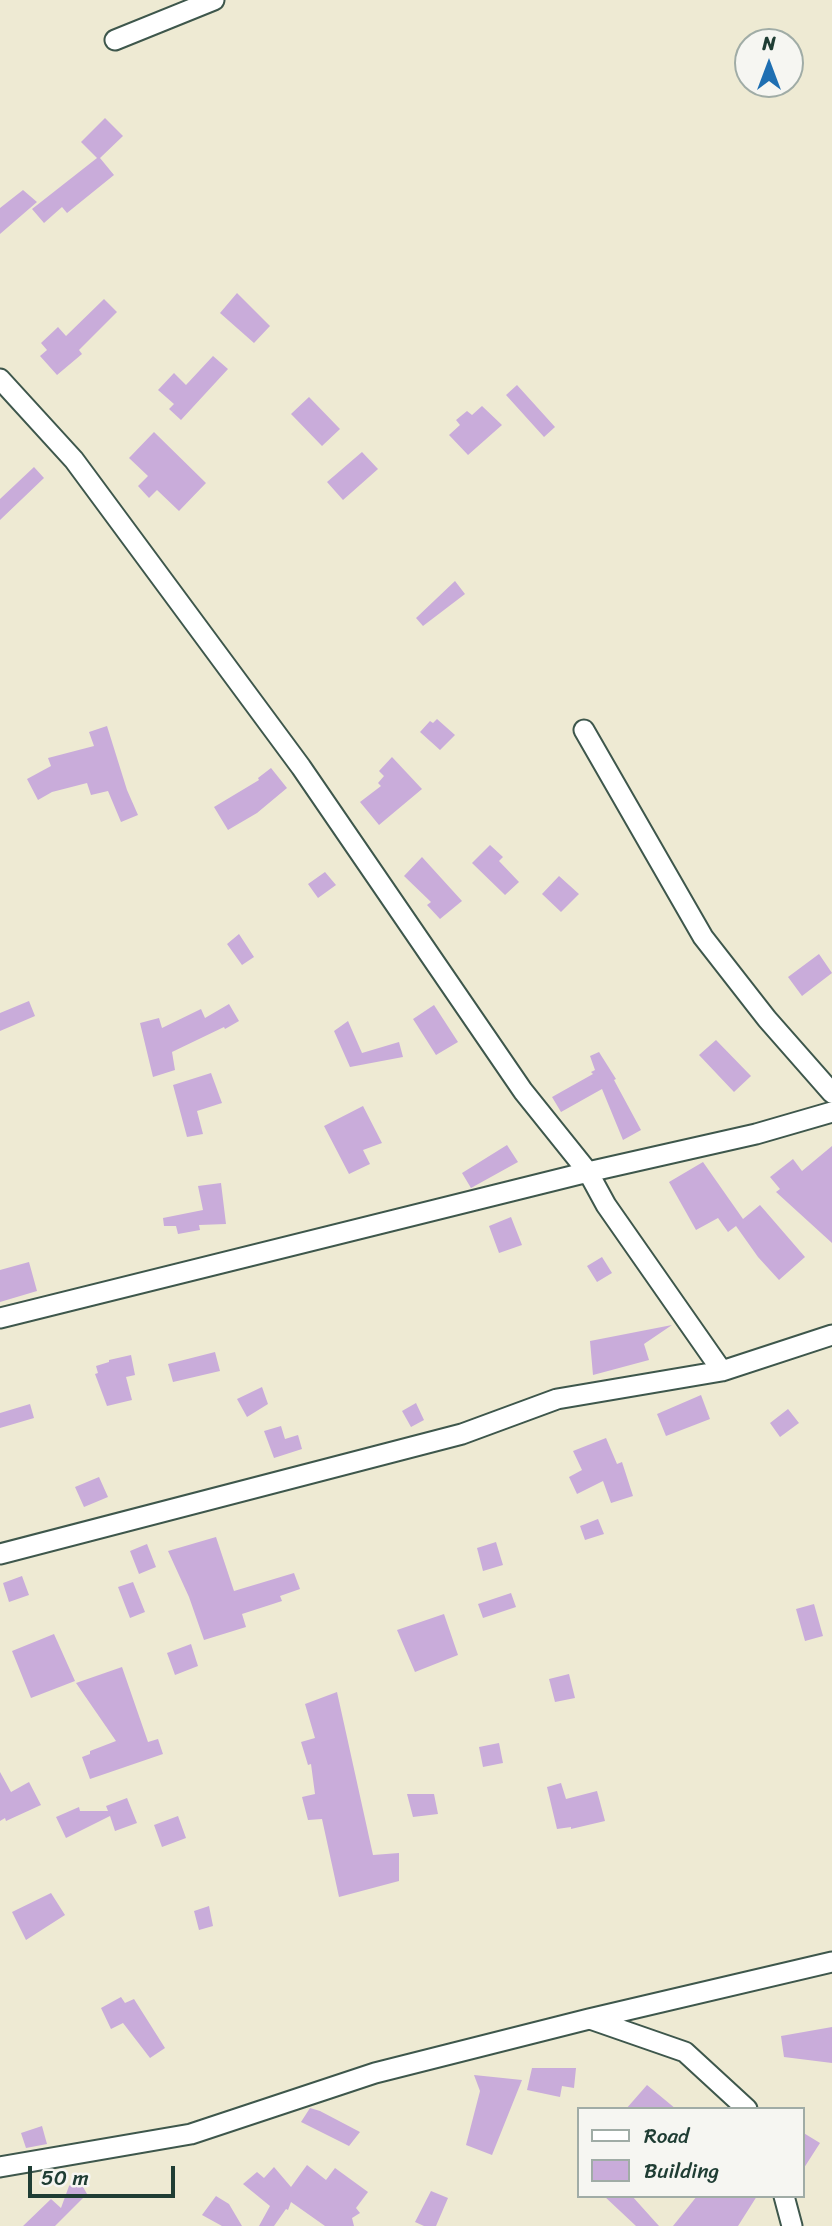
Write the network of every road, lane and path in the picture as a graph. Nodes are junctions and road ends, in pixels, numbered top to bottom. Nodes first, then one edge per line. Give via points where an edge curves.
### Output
1 (214, 0) edge
2 (115, 40) dead end
3 (0, 379) edge
4 (583, 730) dead end
5 (832, 1093) edge
6 (832, 1112) edge
7 (588, 1172) junction
8 (0, 1318) edge
9 (832, 1335) edge
10 (722, 1371) junction
11 (0, 1554) edge
12 (832, 1962) edge
13 (589, 2019) junction
14 (745, 2107) edge
15 (0, 2167) edge
16 (785, 2198) edge
17 (792, 2226) edge

1 - 2 street
3 - 7 street via 74,460 261,712 523,1091
4 - 5 street via 703,937
6 - 7 street
7 - 8 street
7 - 10 street via 606,1205
9 - 10 street
10 - 11 street via 575,1394 462,1434
12 - 13 street
13 - 14 street via 685,2052
13 - 15 street via 375,2073 191,2134
16 - 17 street

